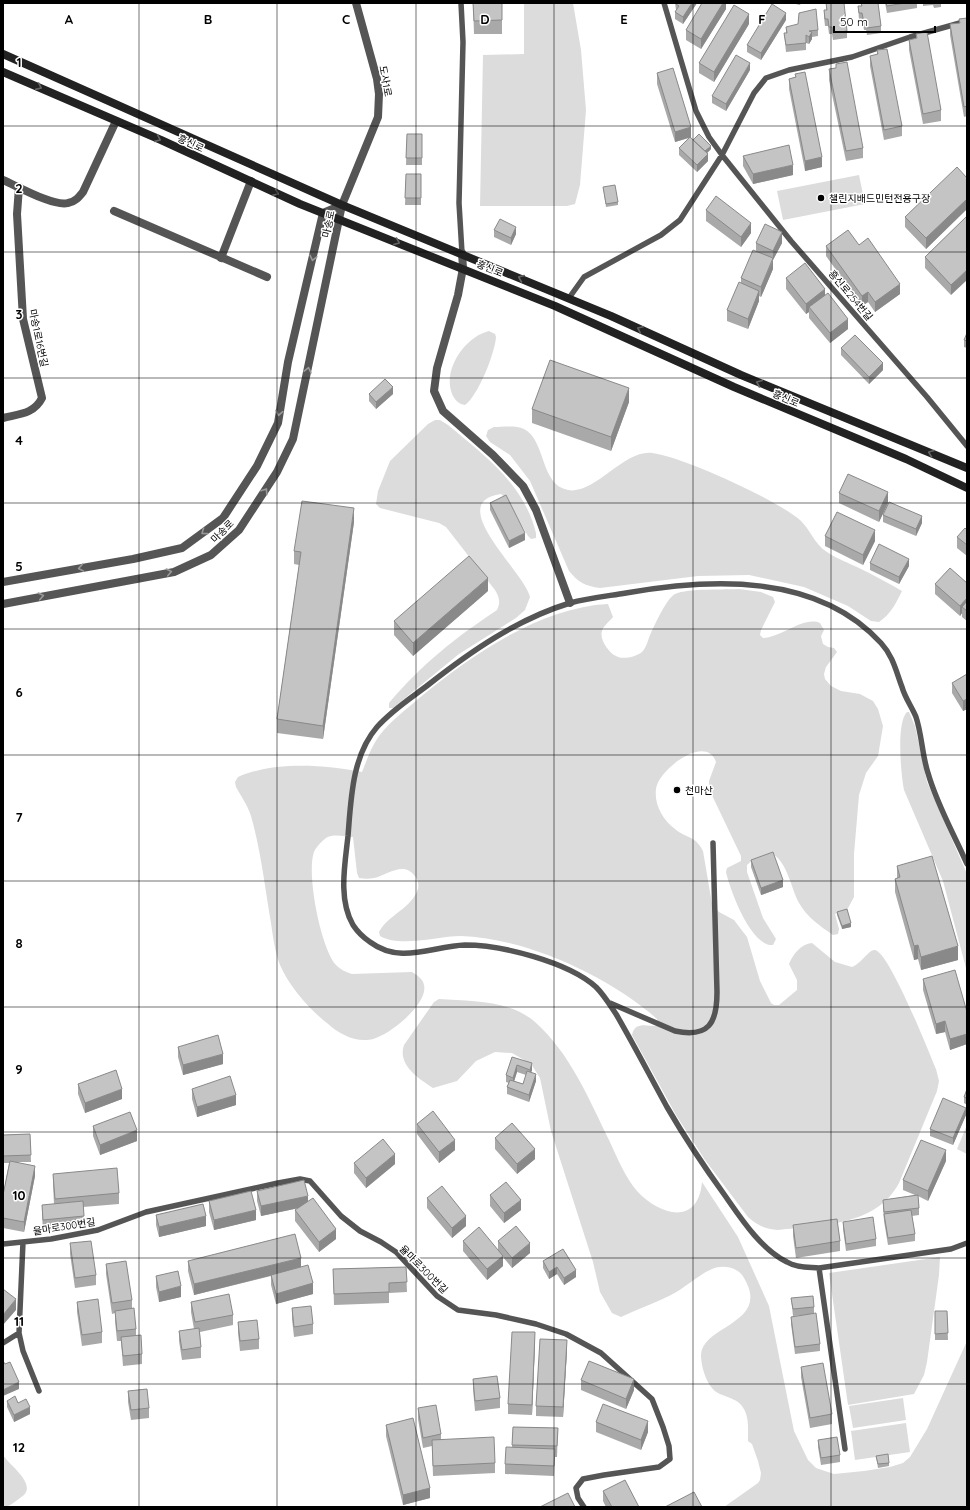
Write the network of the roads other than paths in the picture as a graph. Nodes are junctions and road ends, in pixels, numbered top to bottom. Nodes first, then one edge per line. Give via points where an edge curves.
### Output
1 (356, 3) edge
2 (461, 3) edge
3 (664, 3) edge
4 (967, 21) edge
5 (3, 54) edge
6 (3, 72) edge
7 (116, 121) junction
8 (722, 155) junction
9 (3, 180) edge
10 (251, 181) junction
11 (19, 187) junction
12 (342, 205) junction
13 (114, 211) dead end
14 (323, 213) junction
15 (339, 220) junction
16 (462, 253) junction
17 (221, 258) junction
18 (463, 268) junction
19 (267, 277) dead end
20 (569, 298) junction
21 (3, 418) edge
22 (967, 446) edge
23 (967, 468) edge
24 (967, 488) edge
25 (3, 582) edge
26 (570, 603) junction
27 (3, 604) edge
28 (713, 843) dead end
29 (967, 864) edge
30 (610, 1003) junction
31 (23, 1242) junction
32 (967, 1243) edge
33 (3, 1244) edge
34 (819, 1268) junction
35 (19, 1333) junction
36 (3, 1343) edge
37 (39, 1391) dead end
38 (845, 1449) dead end
39 (584, 1507) edge

1 - 12 street, 도사1로 via 374,67 379,105 374,130
2 - 16 lane via 463,42 459,203
3 - 8 lane, 흥신로254번길 via 696,111
4 - 8 lane via 852,57 789,70 766,78 754,93
5 - 12 main road, 흥신로
6 -> 7 main road, 흥신로
7 -> 10 main road, 흥신로
7 - 11 street via 83,192 76,200 67,204 57,203
8 - 20 lane via 682,216 670,228 648,244 584,278
8 - 22 lane, 흥신로254번길 via 791,241
9 - 11 street
10 -> 14 main road, 흥신로
10 - 17 street
11 - 21 street, 마송1로16번길 via 17,214 23,319 42,398 32,411
12 - 14 street, 마송로
12 - 15 street, 마송로
12 - 16 main road, 흥신로
13 - 17 street
14 - 15 main road, 흥신로
14 -> 25 street, 마송로 via 288,362 278,423 257,466 223,518 182,548
15 -> 18 main road, 흥신로
27 -> 15 street, 마송로 via 174,572 211,555 239,530 276,472 292,438
16 - 18 street
20 -> 16 main road, 흥신로
17 - 19 street
18 - 24 main road, 흥신로
18 - 26 street via 437,368 434,391 444,411 523,486 536,510
23 -> 20 main road, 흥신로 via 741,375
26 - 29 lane via 692,584 752,584 818,601 845,614 883,645 893,659 903,692 916,718 927,772 942,812
26 - 30 lane via 506,632 456,662 376,728 362,750 352,786 344,899 352,924 380,949 397,954 421,953 460,945 487,946 519,952 580,976 596,987
28 - 30 lane via 718,992 715,1015 710,1025 702,1032 676,1031
30 - 34 lane via 669,1111 742,1220 768,1248 786,1262 800,1267
31 - 33 lane, 율마로300번길
31 - 35 lane
31 - 39 lane, 율마로300번길 via 98,1230 146,1212 278,1182 300,1179 310,1181 341,1216 360,1232 396,1252 437,1296 458,1310 496,1315 566,1334 601,1353 652,1399 669,1446 670,1459 659,1467 583,1479 576,1488 578,1498
32 - 34 lane via 951,1249
34 - 38 lane
35 - 36 lane
35 - 37 lane via 23,1351

